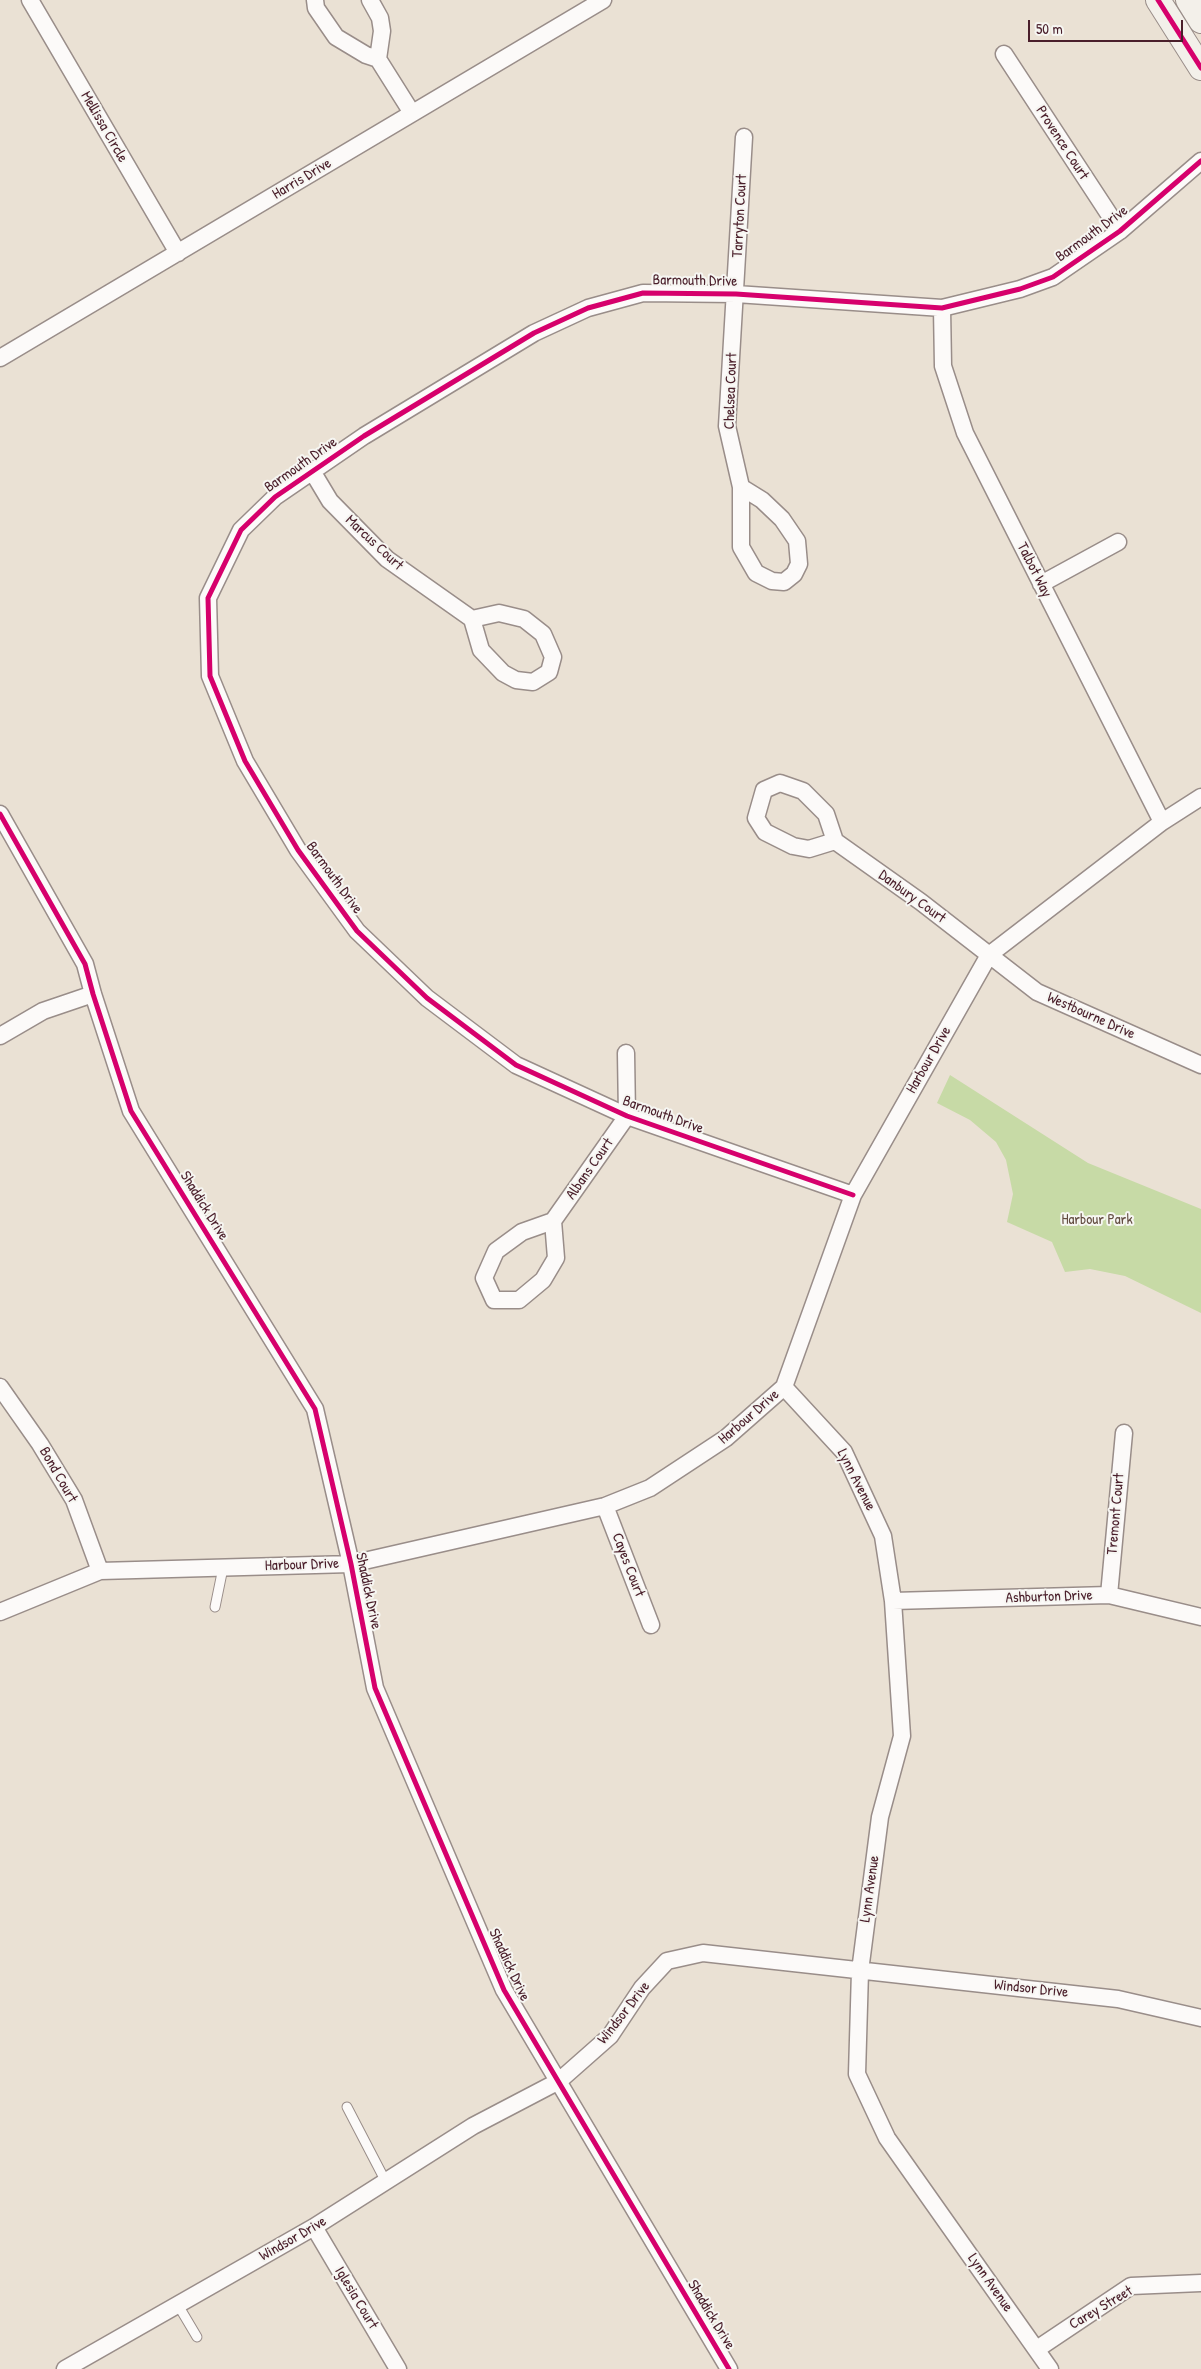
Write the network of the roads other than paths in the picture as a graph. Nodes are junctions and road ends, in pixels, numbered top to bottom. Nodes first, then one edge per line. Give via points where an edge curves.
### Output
1 (30, 0) edge
2 (315, 0) edge
3 (370, 0) edge
4 (603, 0) edge
5 (1158, 0) edge
6 (1188, 0) edge
7 (1201, 21) edge
8 (1004, 54) dead end
9 (378, 59) junction
10 (1201, 68) edge
11 (412, 113) junction
12 (744, 137) dead end
13 (1201, 161) edge
14 (1120, 231) junction
15 (178, 253) junction
16 (736, 294) junction
17 (942, 308) junction
18 (0, 358) edge
19 (312, 471) junction
20 (741, 487) junction
21 (1118, 542) dead end
22 (1041, 584) junction
23 (472, 619) junction
24 (1201, 797) edge
25 (0, 814) edge
26 (1162, 822) junction
27 (834, 841) junction
28 (989, 955) junction
29 (93, 994) junction
30 (0, 1036) edge
31 (626, 1053) dead end
32 (1201, 1065) edge
33 (627, 1116) junction
34 (853, 1195) junction
35 (553, 1221) junction
36 (0, 1386) edge
37 (784, 1387) junction
38 (1124, 1433) dead end
39 (605, 1506) junction
40 (351, 1564) junction
41 (223, 1568) junction
42 (100, 1571) junction
43 (1109, 1595) junction
44 (893, 1601) junction
45 (215, 1607) dead end
46 (0, 1612) edge
47 (1201, 1617) edge
48 (651, 1625) dead end
49 (860, 1971) junction
50 (1201, 2018) edge
51 (559, 2081) junction
52 (347, 2107) dead end
53 (386, 2182) junction
54 (314, 2228) junction
55 (1201, 2284) edge
56 (178, 2305) junction
57 (197, 2337) dead end
58 (1037, 2349) junction
59 (65, 2369) edge
60 (398, 2369) edge
61 (729, 2369) edge
62 (1050, 2369) edge

1 - 15 street, Mellissa Circle
2 - 9 street via 316,8 336,37 366,56
3 - 9 street via 380,18 382,31
4 - 11 street, Harris Drive
5 - 10 main road
6 - 7 main road
8 - 14 street, Provence Court
9 - 11 street
11 - 15 street, Harris Drive
12 - 16 street, Tarryton Court
13 - 14 street, Barmouth Drive
14 - 17 street, Barmouth Drive via 1053,278
15 - 18 street, Harris Drive
16 - 17 street, Barmouth Drive
16 - 19 street, Barmouth Drive via 642,293 588,308 534,333
16 - 20 street, Chelsea Court via 727,426
17 - 22 street, Talbot Way via 943,366 965,432
19 - 23 street, Marcus Court via 330,501 387,559
19 - 33 street, Barmouth Drive via 275,497 241,530 208,598 210,676 245,762 298,850 357,931 427,998 516,1065
20 - 20 street, Chelsea Court via 741,547 756,573 772,581 784,582 794,574 799,564 797,541 782,519 762,500
21 - 22 street
22 - 26 street, Talbot Way
23 - 23 street via 481,650 503,673 516,680 533,682 549,672 553,657 543,634 524,619 500,613
24 - 26 street, Harbour Drive
25 - 29 street, Shaddick Drive via 85,964
26 - 28 street, Harbour Drive
27 - 27 street via 826,814 804,791 780,783 764,790 756,818 765,832 793,846 809,849
27 - 28 street, Danbury Court
28 - 32 street, Westbourne Drive via 1037,992
28 - 34 street, Harbour Drive
29 - 30 street via 43,1011
29 - 40 street, Shaddick Drive via 131,1111 315,1409
31 - 33 street
33 - 34 street, Barmouth Drive
33 - 35 street, Albans Court
34 - 37 street, Harbour Drive
35 - 35 street via 522,1232 496,1251 484,1278 494,1300 519,1300 543,1280 556,1258
36 - 42 street, Bond Court via 74,1500
37 - 39 street, Harbour Drive via 726,1438 650,1488
37 - 44 street, Lynn Avenue via 844,1452 883,1536
38 - 43 street, Tremont Court
39 - 40 street, Harbour Drive
39 - 48 street, Cayes Court
40 - 41 street, Harbour Drive
40 - 51 street, Shaddick Drive via 375,1688 504,1990
41 - 42 street, Harbour Drive
41 - 45 lane
42 - 46 street, Harbour Drive
43 - 44 street, Ashburton Drive
43 - 47 street, Ashburton Drive
44 - 49 street, Lynn Avenue via 902,1736 880,1817
49 - 50 street, Windsor Drive via 1118,1999
49 - 51 street, Windsor Drive via 703,1953 667,1961 642,1988 610,2036
49 - 58 street, Lynn Avenue via 857,2074 860,2082 887,2138
51 - 53 street, Windsor Drive via 473,2126
51 - 61 street, Shaddick Drive
52 - 53 lane
53 - 54 street, Windsor Drive
54 - 56 street, Windsor Drive
54 - 60 street, Iglesia Court
55 - 58 street, Carey Street via 1131,2286
56 - 57 lane
56 - 59 street, Windsor Drive
58 - 62 street, Lynn Avenue

